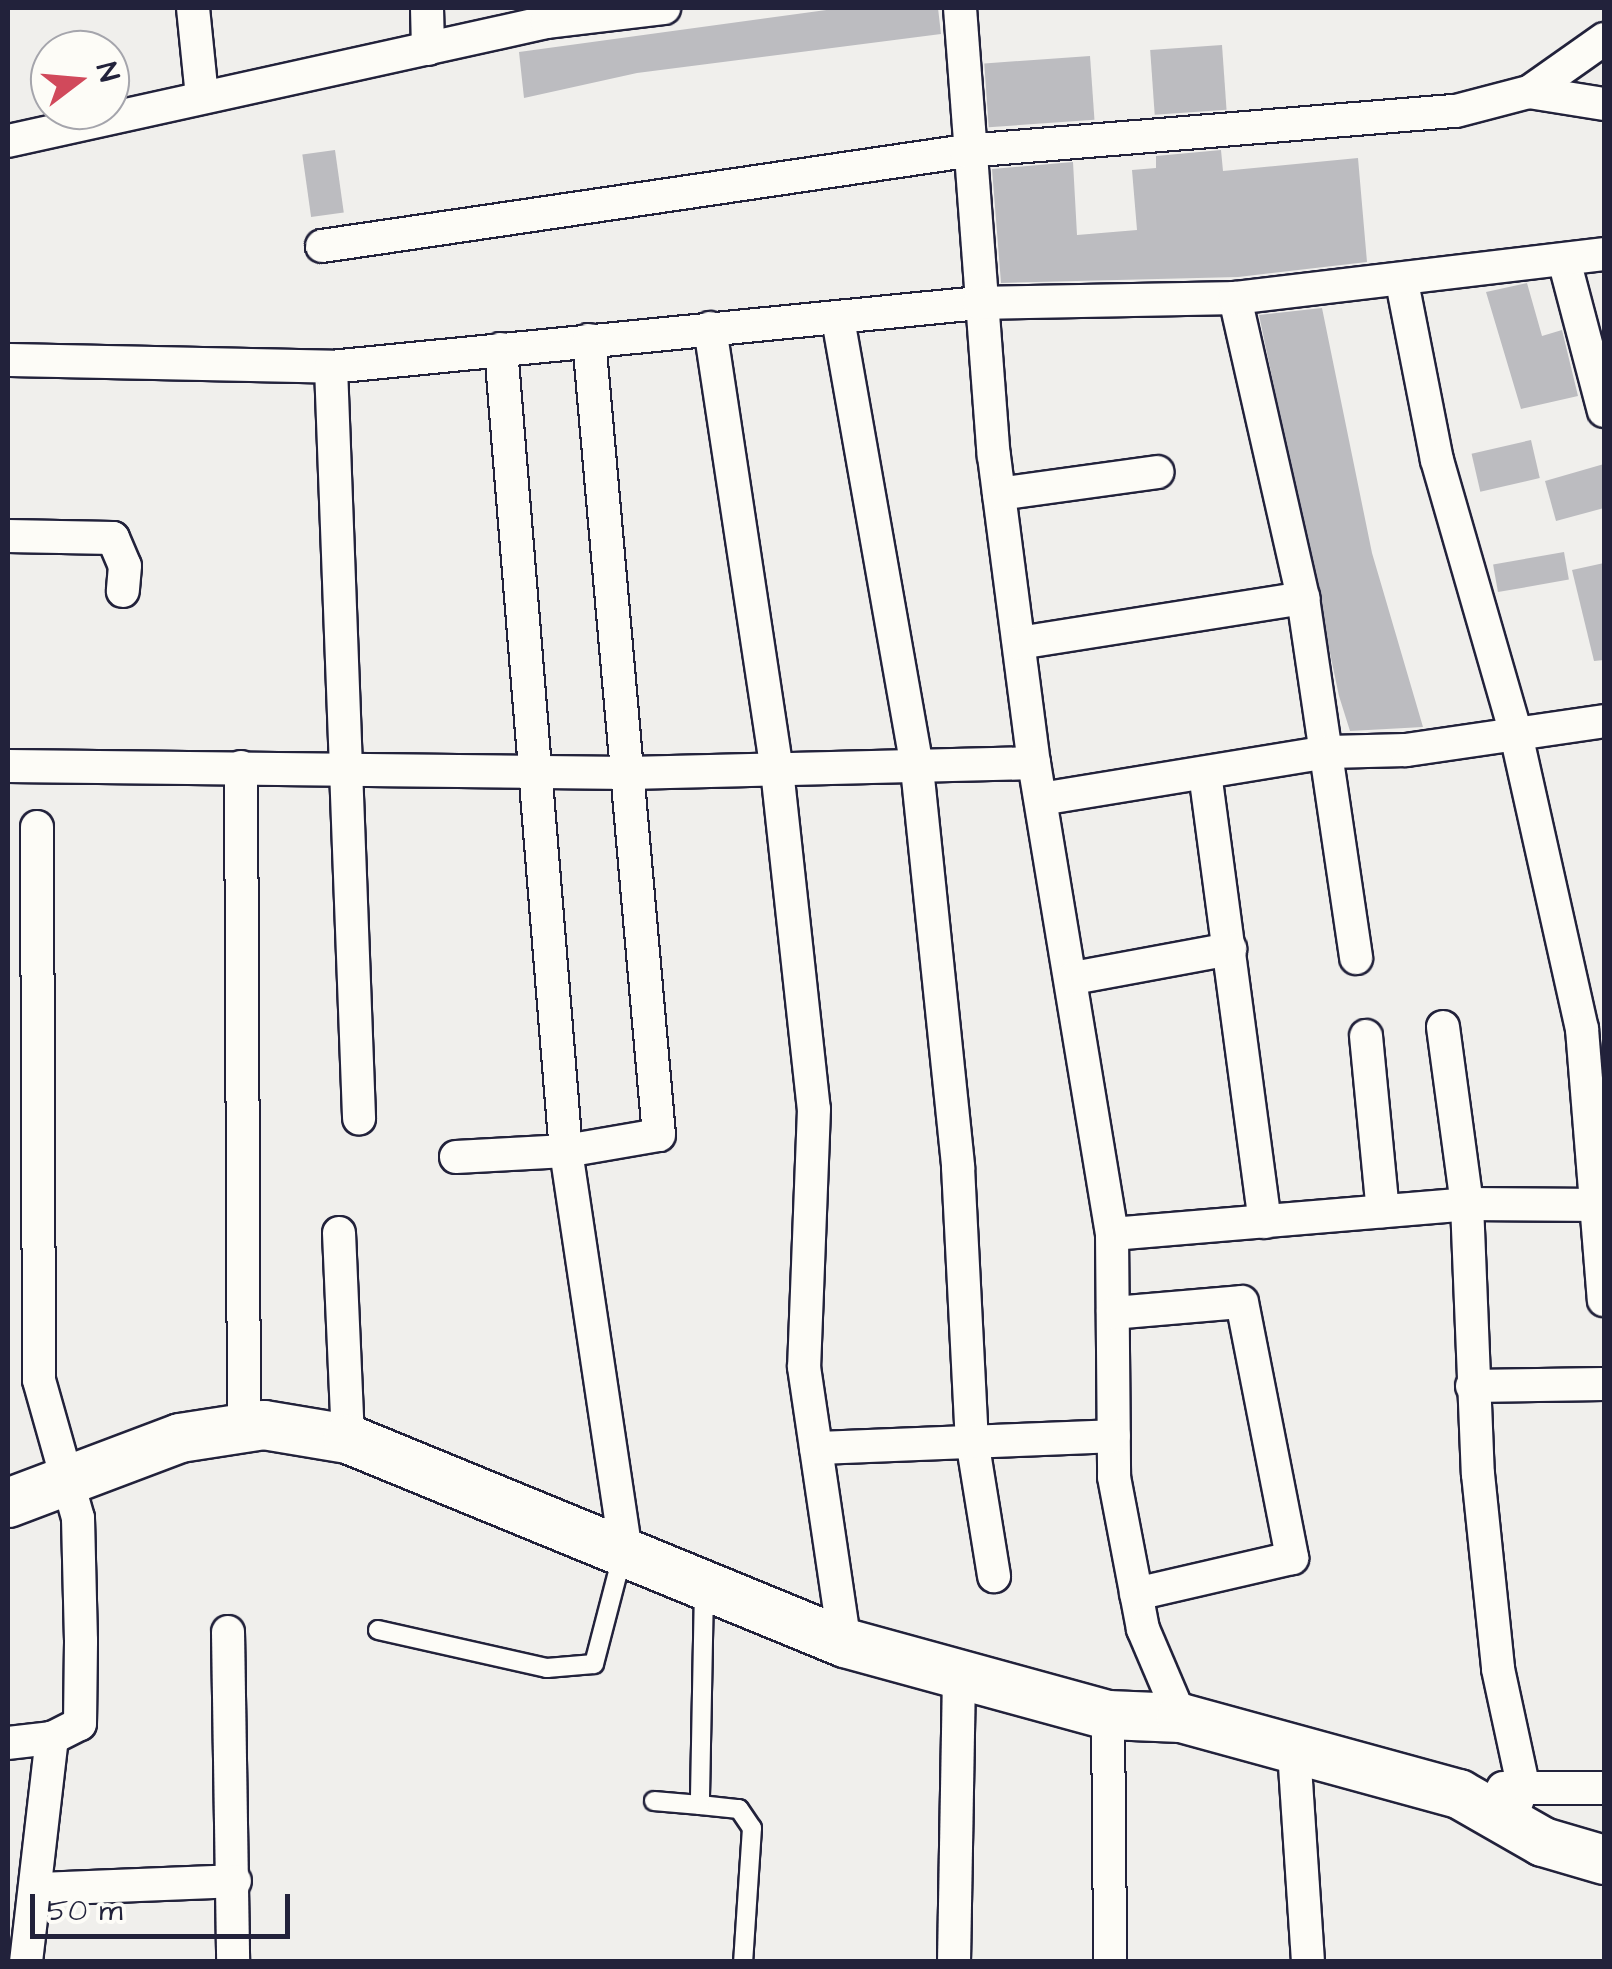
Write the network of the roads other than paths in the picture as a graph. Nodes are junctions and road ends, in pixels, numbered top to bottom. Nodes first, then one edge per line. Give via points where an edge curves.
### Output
1 (193, 8) edge
2 (427, 8) edge
3 (664, 8) edge
4 (960, 8) edge
5 (616, 10) edge
6 (1604, 39) edge
7 (428, 49) junction
8 (1529, 92) junction
9 (202, 97) junction
10 (1604, 104) edge
11 (8, 141) edge
12 (966, 151) junction
13 (322, 246) dead end
14 (1604, 254) edge
15 (1564, 260) junction
16 (1402, 282) junction
17 (1235, 298) junction
18 (979, 303) junction
19 (838, 319) junction
20 (710, 328) junction
21 (589, 340) junction
22 (501, 348) junction
23 (8, 360) edge
24 (331, 367) junction
25 (1604, 410) edge
26 (1158, 472) dead end
27 (999, 494) junction
28 (8, 536) edge
29 (123, 592) dead end
30 (1303, 598) junction
31 (1018, 643) junction
32 (1604, 721) edge
33 (1516, 734) junction
34 (1329, 752) junction
35 (1034, 763) junction
36 (8, 766) edge
37 (350, 766) junction
38 (241, 767) junction
39 (538, 768) junction
40 (917, 768) junction
41 (777, 770) junction
42 (629, 773) junction
43 (1205, 773) junction
44 (1041, 800) junction
45 (37, 828) dead end
46 (1230, 949) junction
47 (1356, 958) dead end
48 (1073, 978) junction
49 (1443, 1027) dead end
50 (1366, 1036) dead end
51 (359, 1118) dead end
52 (566, 1151) junction
53 (456, 1157) dead end
54 (21, 1162) edge
55 (1467, 1204) junction
56 (1600, 1205) edge
57 (1383, 1212) junction
58 (1265, 1222) junction
59 (339, 1232) dead end
60 (1112, 1234) junction
61 (1604, 1300) edge
62 (1112, 1313) junction
63 (1604, 1384) edge
64 (1472, 1386) junction
65 (244, 1428) junction
66 (1114, 1436) junction
67 (348, 1439) junction
68 (972, 1440) junction
69 (816, 1448) junction
70 (65, 1482) junction
71 (8, 1503) edge
72 (625, 1547) junction
73 (994, 1576) dead end
74 (704, 1582) junction
75 (1136, 1594) junction
76 (378, 1630) dead end
77 (228, 1632) dead end
78 (844, 1644) junction
79 (959, 1674) junction
80 (1108, 1715) junction
81 (1181, 1718) junction
82 (52, 1738) junction
83 (8, 1743) edge
84 (1294, 1751) junction
85 (1604, 1788) edge
86 (654, 1800) dead end
87 (1517, 1802) junction
88 (700, 1804) junction
89 (1604, 1860) edge
90 (235, 1882) junction
91 (37, 1889) junction
92 (26, 1962) edge
93 (233, 1962) edge
94 (742, 1962) edge
95 (954, 1962) edge
96 (1110, 1962) edge
97 (1308, 1962) edge

1 - 9 street
2 - 7 street
3 - 5 street
4 - 12 street
5 - 7 street
6 - 8 street
7 - 9 street
8 - 10 street
8 - 12 street via 1456,111
9 - 11 street
12 - 13 street
12 - 18 street
14 - 15 street
15 - 16 street
15 - 25 street
16 - 17 street
16 - 33 street via 1437,460
17 - 18 street
17 - 30 street
18 - 19 street
18 - 27 street
19 - 20 street
19 - 40 street
20 - 21 street
20 - 41 street
21 - 22 street
21 - 42 street
22 - 24 street
22 - 39 street
23 - 24 street
24 - 37 street
26 - 27 street
27 - 31 street
28 - 29 street via 113,538 124,566
30 - 31 street
30 - 34 street
31 - 35 street
32 - 33 street
33 - 34 street
33 - 56 street via 1582,1029
34 - 43 street
34 - 47 street
35 - 40 street
35 - 44 street
36 - 38 street
37 - 38 street
37 - 39 street
37 - 51 street
38 - 65 street
39 - 42 street
39 - 52 street
40 - 41 street
40 - 68 street via 958,1167
41 - 42 street
41 - 69 street via 814,1109 804,1367
42 - 52 street via 659,1135
43 - 44 street
43 - 46 street
44 - 48 street
45 - 54 street
46 - 48 street
46 - 58 street
48 - 60 street
49 - 55 street
50 - 57 street
52 - 53 street
52 - 72 street
54 - 70 street via 39,1380
55 - 56 street
55 - 57 street
55 - 64 street
56 - 61 street
57 - 58 street
58 - 60 street
59 - 67 street
60 - 62 street
62 - 66 street
62 - 75 street via 1242,1302 1292,1558
63 - 64 street
64 - 87 street
65 - 67 street
65 - 70 street via 149,1446
66 - 68 street
66 - 75 street via 1114,1477
67 - 72 street
68 - 69 street
68 - 73 street
69 - 78 street
70 - 71 street
70 - 82 street via 78,1518 80,1724
72 - 74 street
72 - 76 lane via 594,1664 547,1668
74 - 78 street
74 - 88 lane
75 - 81 street
77 - 90 street
78 - 79 street
79 - 80 street
79 - 95 street
80 - 81 street
80 - 96 street
81 - 84 street
82 - 83 street
82 - 91 street
84 - 87 street via 1459,1794
84 - 97 street
85 - 87 street
86 - 88 lane
87 - 89 street via 1543,1842
88 - 94 lane via 739,1809 752,1828
90 - 91 street
90 - 93 street
91 - 92 street

